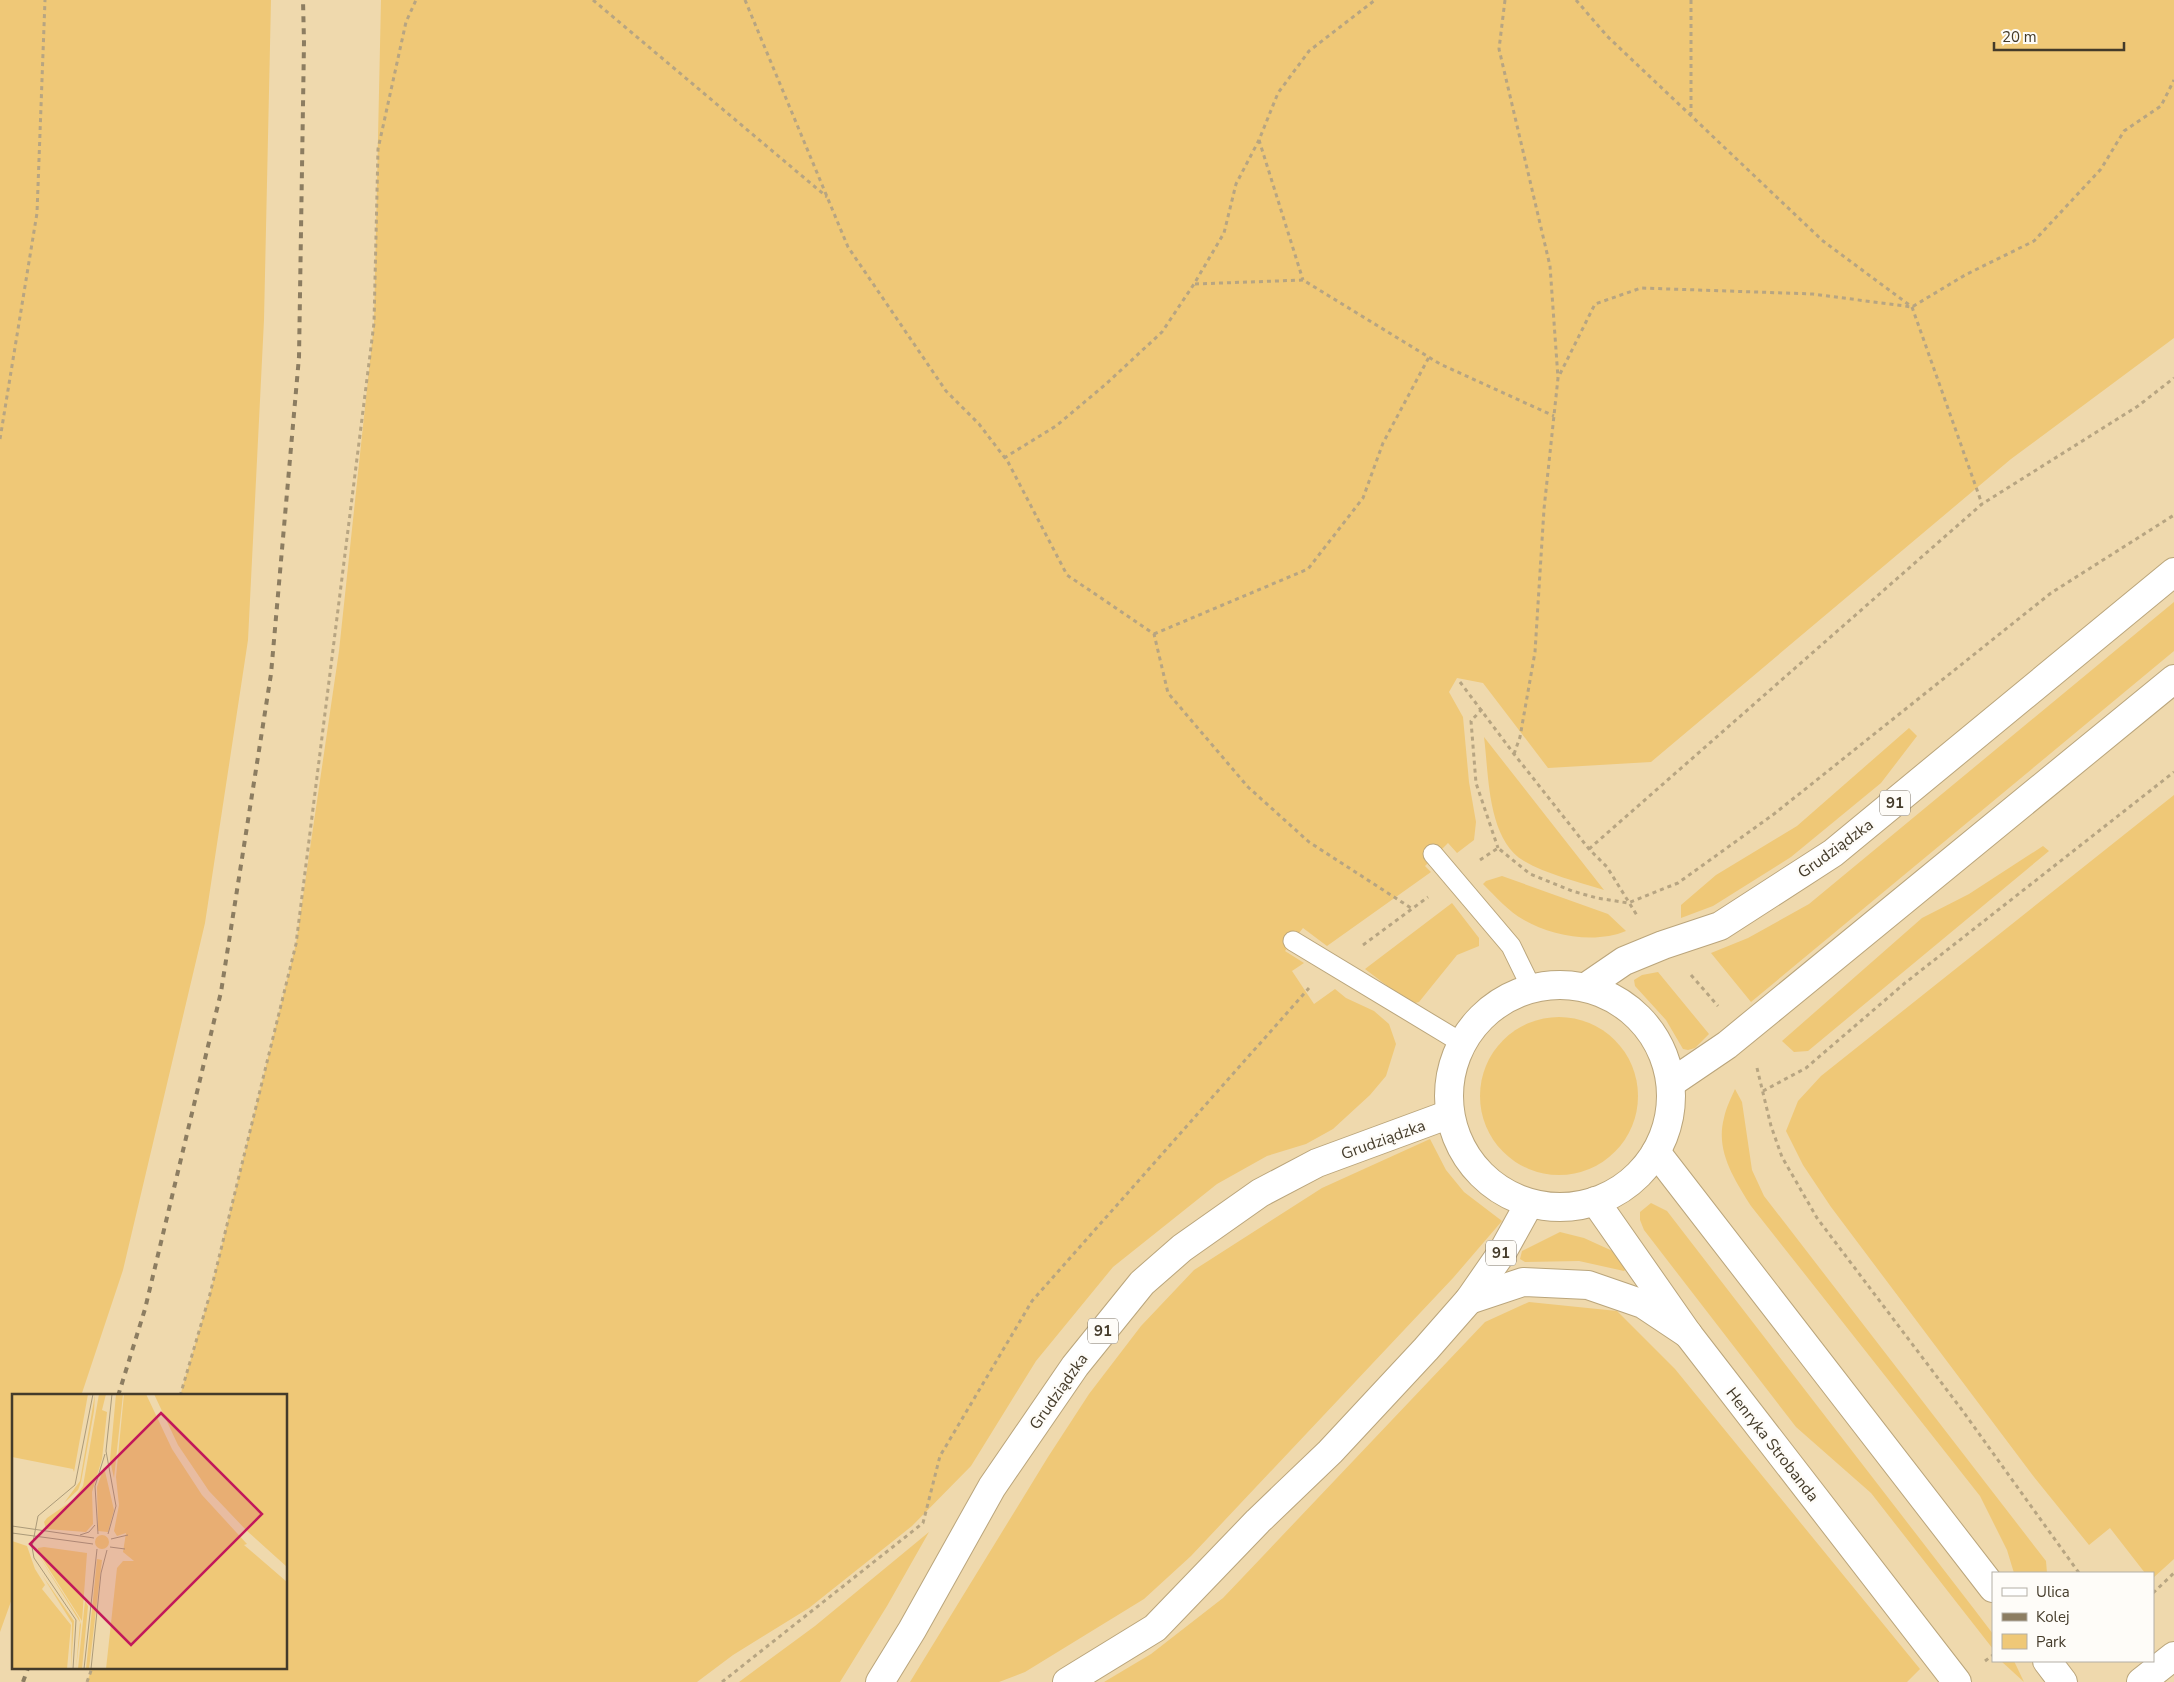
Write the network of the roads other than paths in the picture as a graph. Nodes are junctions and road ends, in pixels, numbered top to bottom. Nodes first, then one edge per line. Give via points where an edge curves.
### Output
1 (2174, 572) edge
2 (2174, 679) edge
3 (1433, 854) dead end
4 (1293, 941) dead end
5 (1586, 987) junction
6 (1532, 989) junction
7 (1462, 1043) junction
8 (1671, 1083) junction
9 (1450, 1114) junction
10 (1656, 1152) junction
11 (1596, 1201) junction
12 (1529, 1204) junction
13 (1468, 1300) junction
14 (1688, 1334) junction
15 (1992, 1587) edge
16 (2174, 1656) edge
17 (2048, 1662) edge
18 (880, 1682) edge
19 (1067, 1682) edge
20 (1957, 1682) edge
21 (2063, 1682) edge
22 (2141, 1682) edge

1 - 5 main road, Grudziądzka / 91 via 1834,853 1720,926 1624,961
2 - 8 main road via 1738,1035
3 - 6 lane via 1511,946
4 - 7 lane
5 - 6 main road via 1550,984
5 - 8 main road via 1620,1002 1645,1023 1662,1051
6 - 7 main road via 1515,994 1484,1014
7 - 9 main road via 1450,1077
8 - 10 main road via 1666,1130
9 - 12 main road via 1459,1142 1475,1167 1497,1187
9 - 18 main road, Grudziądzka / 91 via 1317,1163 1260,1193 1182,1248 1142,1283 1075,1366 992,1487
10 - 11 main road via 1638,1175 1615,1193
10 - 15 main road
11 - 12 main road via 1555,1206
11 - 14 main road, Henryka Strobanda
12 - 13 main road, 91 via 1503,1251
13 - 14 main road via 1523,1282 1588,1285 1643,1304
13 - 19 main road, 91 via 1426,1350 1330,1452 1155,1628
14 - 20 main road, Henryka Strobanda
16 - 22 main road
17 - 21 main road

